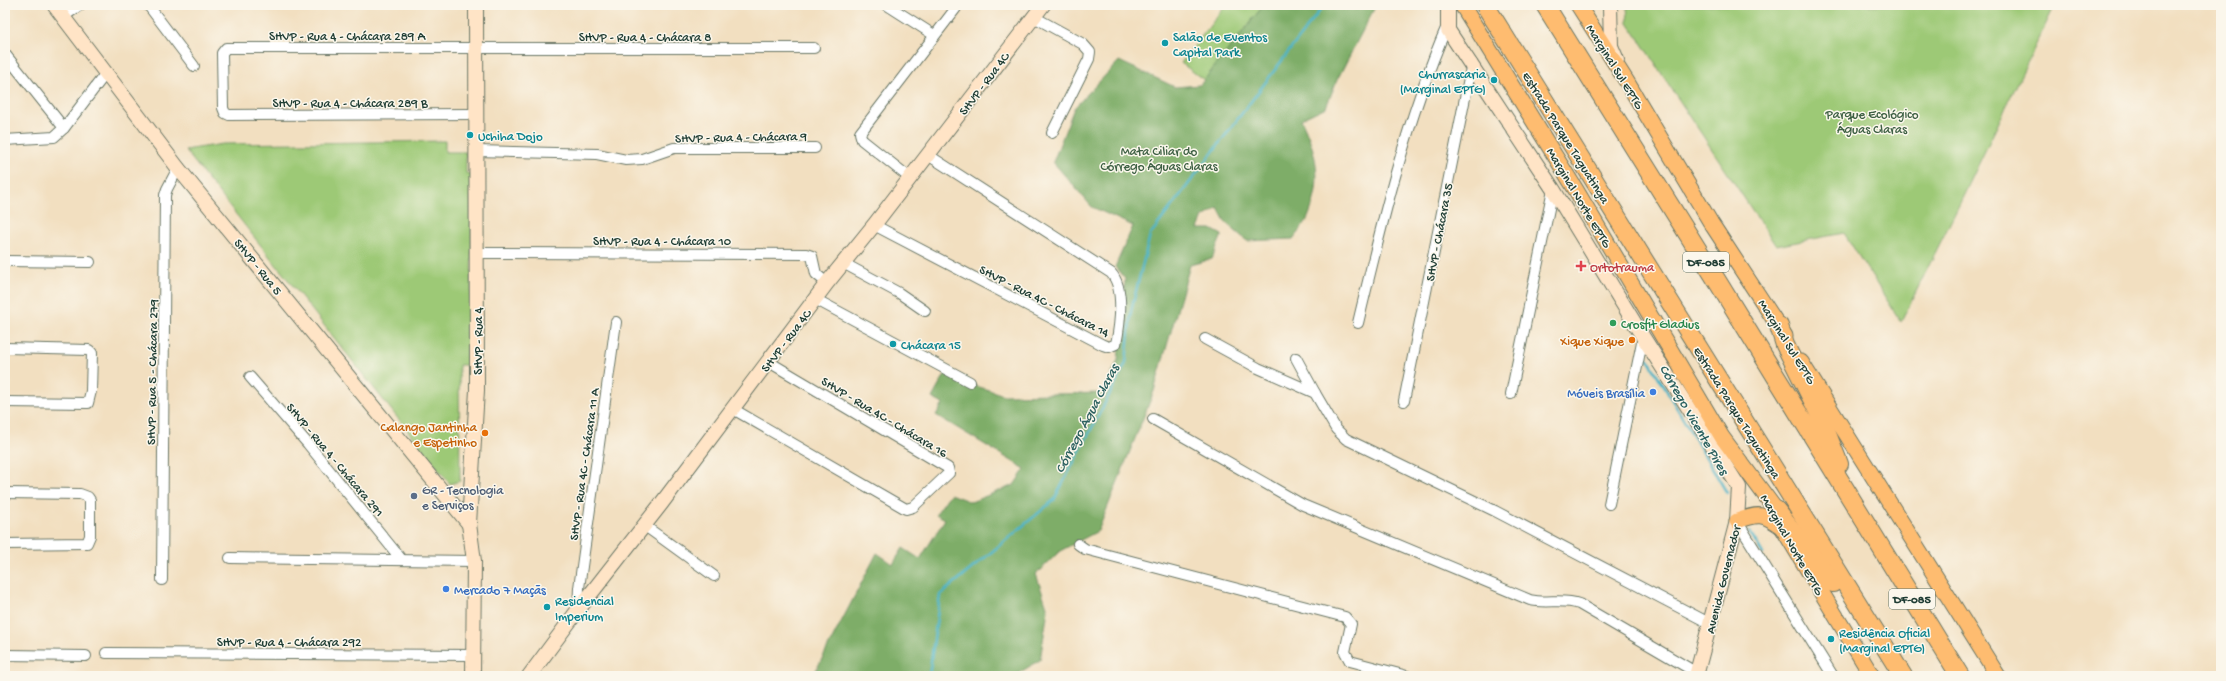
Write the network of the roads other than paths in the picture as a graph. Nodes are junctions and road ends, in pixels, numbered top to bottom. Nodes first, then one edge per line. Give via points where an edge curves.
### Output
1 (54, 5) edge
2 (80, 5) edge
3 (148, 5) edge
4 (476, 5) edge
5 (887, 5) edge
6 (1043, 5) edge
7 (1448, 5) edge
8 (1462, 5) edge
9 (1485, 5) edge
10 (1545, 5) edge
11 (1578, 5) edge
12 (1610, 5) edge
13 (956, 8) dead end
14 (63, 17) junction
15 (1034, 17) junction
16 (1447, 26) junction
17 (934, 35) junction
18 (476, 47) junction
19 (814, 48) dead end
20 (5, 54) edge
21 (1472, 63) junction
22 (194, 66) dead end
23 (106, 73) junction
24 (1627, 82) junction
25 (225, 113) joint
26 (477, 114) junction
27 (64, 128) junction
28 (1052, 133) dead end
29 (5, 140) edge
30 (815, 148) dead end
31 (477, 151) junction
32 (928, 155) junction
33 (178, 168) junction
34 (910, 178) junction
35 (1553, 188) junction
36 (874, 225) junction
37 (477, 253) junction
38 (5, 261) edge
39 (90, 262) dead end
40 (843, 263) junction
41 (827, 283) junction
42 (815, 299) junction
43 (925, 311) dead end
44 (616, 322) dead end
45 (1358, 323) dead end
46 (1779, 326) junction
47 (1643, 337) junction
48 (1205, 339) dead end
49 (5, 348) edge
50 (1296, 358) dead end
51 (769, 362) junction
52 (250, 377) dead end
53 (970, 382) dead end
54 (1315, 393) junction
55 (1511, 394) dead end
56 (1404, 401) dead end
57 (5, 402) edge
58 (733, 409) junction
59 (1154, 419) dead end
60 (5, 493) edge
61 (1609, 504) dead end
62 (1776, 510) junction
63 (1737, 521) junction
64 (1864, 522) junction
65 (469, 524) junction
66 (645, 526) junction
67 (1782, 527) junction
68 (5, 544) edge
69 (1078, 544) dead end
70 (230, 558) dead end
71 (401, 559) junction
72 (474, 561) junction
73 (714, 576) dead end
74 (162, 580) dead end
75 (578, 610) junction
76 (1711, 624) junction
77 (106, 653) dead end
78 (5, 655) edge
79 (473, 655) junction
80 (86, 656) dead end
81 (1893, 661) junction
82 (1697, 674) edge
83 (473, 676) edge
84 (529, 676) edge
85 (1407, 676) edge
86 (1833, 676) edge
87 (1872, 676) edge
88 (1903, 676) edge
89 (1960, 676) edge
90 (1998, 676) edge

1 - 14 street, SHVP - Rua 5
2 - 14 street
3 - 22 street
4 - 18 street, SHVP - Rua 4
5 - 17 street
6 - 15 street, SHVP - Rua 4C
7 - 16 street
8 - 62 main road, Marginal Norte EPTG via 1580,196 1722,437
9 - 81 highway, Estrada Parque Taguatinga
10 - 64 highway, DF-085
11 - 24 main road, Marginal Sul EPTG
12 - 24 street via 1611,46
13 - 17 street
14 - 23 street, SHVP - Rua 5
15 - 28 street via 1083,44 1090,52 1089,59
15 - 32 street, SHVP - Rua 4C
16 - 21 street
16 - 45 street via 1416,108 1394,179
17 - 34 street via 860,133 862,140
18 - 19 street, SHVP - Rua 4 - Chácara 8 via 580,50
18 - 25 street, SHVP - Rua 4 - Chácara 289 A via 226,48 222,53
18 - 26 street, SHVP - Rua 4
20 - 27 street
21 - 35 street
21 - 56 street, SHVP - Chácara 35
23 - 27 street
23 - 33 street, SHVP - Rua 5
24 - 46 main road, Marginal Sul EPTG via 1711,223
25 - 26 street, SHVP - Rua 4 - Chácara 289 B via 236,116
26 - 31 street, SHVP - Rua 4
27 - 29 street via 54,137
30 - 31 street, SHVP - Rua 4 - Chácara 9 via 674,148 642,159 626,160 597,154
31 - 37 street, SHVP - Rua 4
32 - 34 street, SHVP - Rua 4C
32 - 36 street, SHVP - Rua 4C - Chácara 14 via 1116,278 1119,287 1116,344 1109,347 1103,345
33 - 65 street, SHVP - Rua 5
33 - 74 street, SHVP - Rua 5 - Chácara 279 via 165,195
34 - 36 street, SHVP - Rua 4C
35 - 47 street
35 - 55 street
36 - 40 street, SHVP - Rua 4C
37 - 41 street, SHVP - Rua 4 - Chácara 10 via 806,254 812,256 816,274
37 - 65 street, SHVP - Rua 4 via 477,390
38 - 39 street
40 - 41 street, SHVP - Rua 4C
40 - 43 street via 900,293
41 - 42 street, SHVP - Rua 4C
42 - 51 street, SHVP - Rua 4C
42 - 53 street
44 - 75 street, SHVP - Rua 4C - Chácara 11 A
46 - 64 highway via 1785,345 1818,411
46 - 90 main road, Marginal Sul EPTG
47 - 61 street
47 - 63 street, Avenida Governador via 1736,481 1739,488
48 - 54 street via 1258,368
49 - 57 street via 89,350 92,353 88,403
50 - 54 street
51 - 58 street, SHVP - Rua 4C
51 - 58 street, SHVP - Rua 4C - Chácara 16 via 948,468 949,473 911,508 903,508
52 - 71 street, SHVP - Rua 4 - Chácara 291
54 - 76 street via 1336,429 1346,439 1501,515
58 - 66 street, SHVP - Rua 4C
59 - 82 street via 1303,505 1530,600 1565,600 1580,604
60 - 68 street via 80,494 88,497 90,536 87,543
62 - 67 main road, Marginal Norte EPTG
62 - 81 highway
63 - 67 main road via 1762,515
63 - 76 street, Avenida Governador
63 - 86 street
64 - 89 highway, DF-085
65 - 72 street, SHVP - Rua 4
66 - 73 street
66 - 75 street, SHVP - Rua 4C
67 - 87 main road, Marginal Norte EPTG
69 - 85 street via 1085,549 1345,617 1351,624 1345,652 1350,661
70 - 71 street
71 - 72 street
72 - 79 street, SHVP - Rua 4
75 - 84 street, SHVP - Rua 4C
76 - 82 street, Avenida Governador
77 - 79 street, SHVP - Rua 4 - Chácara 292
78 - 80 street
79 - 83 street, SHVP - Rua 4
81 - 88 highway, Estrada Parque Taguatinga

